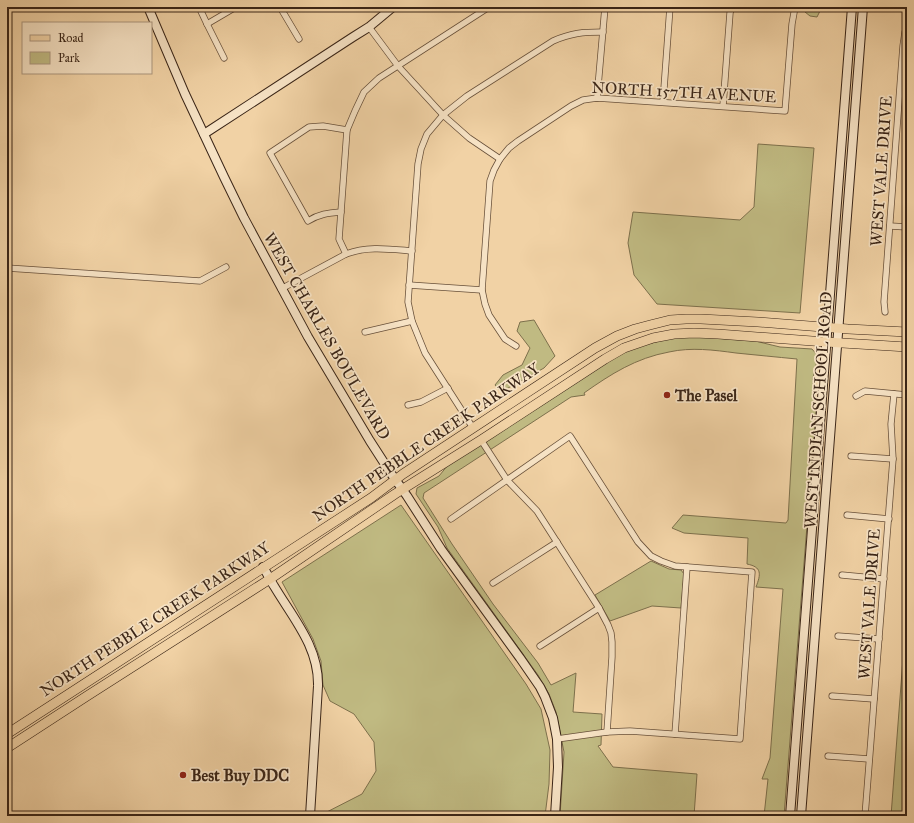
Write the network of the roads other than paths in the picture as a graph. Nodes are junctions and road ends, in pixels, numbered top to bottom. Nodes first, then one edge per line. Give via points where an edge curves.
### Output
1 (148, 7) edge
2 (199, 7) edge
3 (236, 7) edge
4 (280, 7) edge
5 (393, 7) edge
6 (489, 7) edge
7 (605, 7) edge
8 (670, 7) edge
9 (732, 7) edge
10 (795, 7) edge
11 (852, 7) edge
12 (863, 7) edge
13 (207, 24) junction
14 (369, 27) junction
15 (603, 32) junction
16 (906, 32) edge
17 (299, 39) dead end
18 (224, 58) dead end
19 (398, 66) junction
20 (597, 98) junction
21 (663, 102) junction
22 (723, 106) junction
23 (443, 115) junction
24 (347, 130) junction
25 (204, 134) junction
26 (500, 159) junction
27 (341, 212) junction
28 (890, 226) junction
29 (907, 227) edge
30 (412, 251) junction
31 (346, 254) junction
32 (226, 267) dead end
33 (7, 268) edge
34 (409, 285) junction
35 (281, 289) junction
36 (482, 290) junction
37 (884, 312) dead end
38 (412, 321) junction
39 (650, 325) junction
40 (827, 328) junction
41 (838, 329) junction
42 (365, 332) dead end
43 (907, 332) edge
44 (653, 338) junction
45 (826, 342) junction
46 (838, 343) junction
47 (516, 346) dead end
48 (907, 347) edge
49 (448, 388) junction
50 (894, 394) junction
51 (907, 395) edge
52 (856, 396) dead end
53 (408, 405) dead end
54 (473, 428) junction
55 (481, 440) junction
56 (852, 456) dead end
57 (893, 459) junction
58 (396, 480) junction
59 (507, 480) junction
60 (403, 490) junction
61 (847, 516) dead end
62 (451, 519) dead end
63 (889, 519) junction
64 (557, 542) junction
65 (263, 567) junction
66 (687, 567) junction
67 (842, 576) dead end
68 (270, 579) junction
69 (884, 579) junction
70 (493, 583) dead end
71 (600, 608) junction
72 (838, 636) dead end
73 (879, 639) junction
74 (540, 646) dead end
75 (124, 658) junction
76 (130, 668) junction
77 (832, 696) dead end
78 (874, 699) junction
79 (607, 732) junction
80 (7, 734) edge
81 (675, 734) junction
82 (557, 739) junction
83 (7, 748) edge
84 (828, 756) dead end
85 (869, 759) junction
86 (310, 816) edge
87 (555, 816) edge
88 (790, 816) edge
89 (801, 816) edge
90 (865, 816) edge

1 - 25 main road, WEST CHARLES BOULEVARD
2 - 13 street
3 - 13 street
4 - 17 street
5 - 14 main road
6 - 19 street
7 - 15 street
8 - 21 street
9 - 22 street
10 - 22 street, NORTH 157TH AVENUE via 785,111
11 - 40 main road, WEST INDIAN SCHOOL ROAD
12 - 41 main road, WEST INDIAN SCHOOL ROAD
13 - 18 street
14 - 19 street
14 - 25 main road
15 - 20 street
15 - 23 street via 575,33 553,41 467,96
16 - 28 street, WEST VALE DRIVE
19 - 23 street
19 - 24 street via 379,78 364,92
20 - 21 street, NORTH 157TH AVENUE
20 - 26 street, NORTH 157TH AVENUE via 583,100 571,106 518,141
21 - 22 street, NORTH 157TH AVENUE
23 - 26 street via 469,138
23 - 30 street via 427,134 421,149
24 - 27 street
24 - 27 street via 322,126 309,127 270,153 308,221 325,213
25 - 35 main road, WEST CHARLES BOULEVARD
26 - 36 street, NORTH 157TH AVENUE via 490,181
27 - 31 street via 339,240
28 - 29 street
28 - 37 street, WEST VALE DRIVE
30 - 31 street via 378,248
30 - 34 street
31 - 35 street
32 - 33 street via 200,281
34 - 36 street
34 - 38 street via 408,302
35 - 58 main road, WEST CHARLES BOULEVARD via 370,441
36 - 47 street, NORTH 157TH AVENUE via 489,315 505,339
38 - 42 street
38 - 49 street via 425,353
39 - 40 main road, NORTH PEBBLE CREEK PARKWAY via 701,319
39 - 44 main road
39 - 54 main road, NORTH PEBBLE CREEK PARKWAY via 622,334 600,345
40 - 41 main road, NORTH PEBBLE CREEK PARKWAY
40 - 45 main road, WEST INDIAN SCHOOL ROAD
41 - 43 main road, NORTH PEBBLE CREEK PARKWAY
41 - 46 main road, WEST INDIAN SCHOOL ROAD
44 - 45 main road, NORTH PEBBLE CREEK PARKWAY via 704,333
44 - 55 main road, NORTH PEBBLE CREEK PARKWAY via 624,348 605,359
45 - 46 main road, NORTH PEBBLE CREEK PARKWAY
45 - 88 main road, WEST INDIAN SCHOOL ROAD
46 - 48 main road, NORTH PEBBLE CREEK PARKWAY
46 - 89 main road, WEST INDIAN SCHOOL ROAD
49 - 53 street via 421,402
49 - 54 street
50 - 51 street
50 - 52 street via 865,391
50 - 57 street, WEST VALE DRIVE via 891,424
54 - 58 main road, NORTH PEBBLE CREEK PARKWAY
55 - 59 street
55 - 60 main road, NORTH PEBBLE CREEK PARKWAY
56 - 57 street
57 - 63 street, WEST VALE DRIVE
58 - 60 main road, WEST CHARLES BOULEVARD
58 - 65 main road, NORTH PEBBLE CREEK PARKWAY
59 - 62 street
59 - 64 street via 536,511
59 - 66 street via 570,436 638,542 651,556 675,566
60 - 68 main road, NORTH PEBBLE CREEK PARKWAY
60 - 82 main road, WEST CHARLES BOULEVARD via 447,559 540,687
61 - 63 street
63 - 69 street, WEST VALE DRIVE
64 - 70 street
64 - 71 street
65 - 68 main road
65 - 75 main road, NORTH PEBBLE CREEK PARKWAY
66 - 81 street
66 - 81 street via 752,572 740,738
67 - 69 street
68 - 76 main road, NORTH PEBBLE CREEK PARKWAY
68 - 86 main road via 308,640 319,679
69 - 73 street, WEST VALE DRIVE
71 - 74 street
71 - 79 street via 611,633 612,642
72 - 73 street
73 - 78 street, WEST VALE DRIVE
75 - 76 main road
75 - 80 main road, NORTH PEBBLE CREEK PARKWAY
76 - 83 main road, NORTH PEBBLE CREEK PARKWAY
77 - 78 street
78 - 85 street, WEST VALE DRIVE
79 - 81 street
79 - 82 street
82 - 87 main road, WEST CHARLES BOULEVARD
84 - 85 street
85 - 90 street, WEST VALE DRIVE

